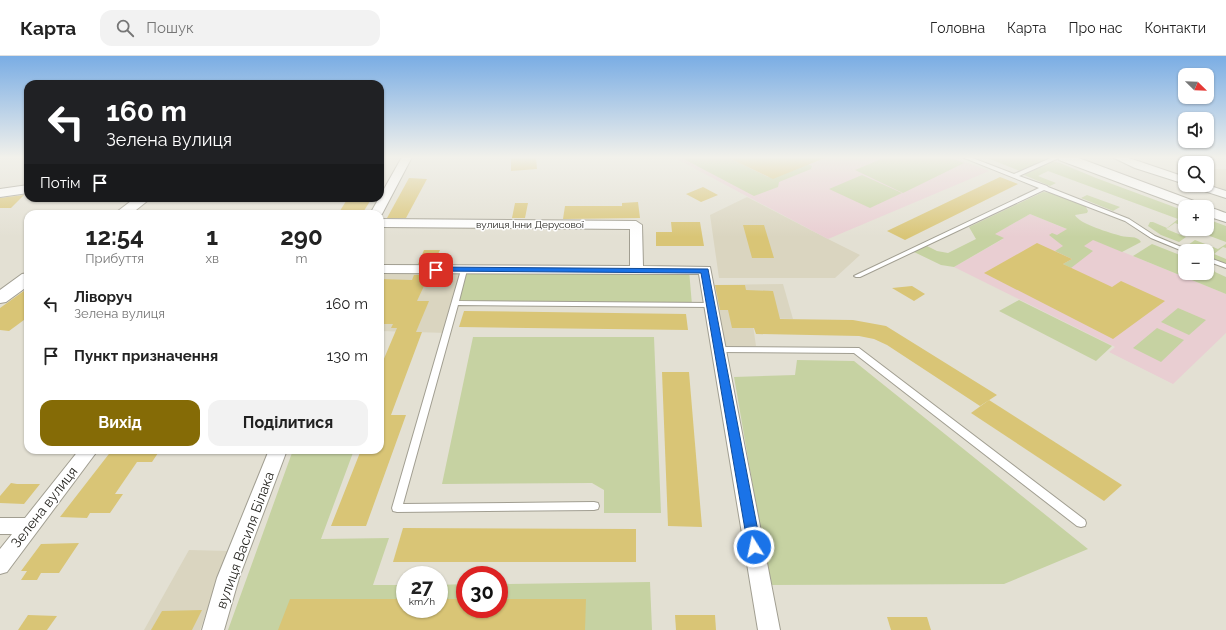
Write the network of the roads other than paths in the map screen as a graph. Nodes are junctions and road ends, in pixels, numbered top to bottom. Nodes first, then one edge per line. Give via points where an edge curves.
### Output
1 (392, 184) edge
2 (1034, 184) edge
3 (1135, 184) edge
4 (1045, 188) junction
5 (24, 190) edge
6 (1214, 191) edge
7 (0, 193) edge
8 (1226, 195) edge
9 (384, 199) edge
10 (1178, 200) edge
11 (138, 202) edge
12 (127, 210) edge
13 (1214, 214) edge
14 (1226, 218) edge
15 (384, 223) edge
16 (1178, 247) edge
17 (1214, 262) edge
18 (1226, 266) edge
19 (384, 269) edge
20 (464, 270) junction
21 (637, 270) junction
22 (858, 276) dead end
23 (24, 281) edge
24 (0, 298) edge
25 (455, 303) junction
26 (711, 305) junction
27 (719, 350) junction
28 (86, 454) edge
29 (276, 454) edge
30 (594, 506) dead end
31 (1081, 523) dead end
32 (0, 526) edge
33 (30, 526) junction
34 (0, 565) edge
35 (213, 630) edge
36 (769, 630) edge

1 - 9 street
2 - 4 lane
3 - 10 street
4 - 16 lane via 1127,220 1153,237
4 - 22 lane
5 - 7 street
6 - 8 street
11 - 12 street
13 - 14 street
15 - 21 street, вулиця Інни Дерусової via 636,225
17 - 18 lane
19 - 20 street
20 - 21 street
20 - 25 lane
21 - 26 street via 705,270
23 - 24 street
25 - 26 lane
25 - 30 lane via 397,508
26 - 27 street
27 - 31 lane via 856,350
27 - 36 street
28 - 33 street, Зелена вулиця
29 - 35 street, вулиця Василя Білака via 228,578
32 - 33 street
33 - 34 street, Зелена вулиця

